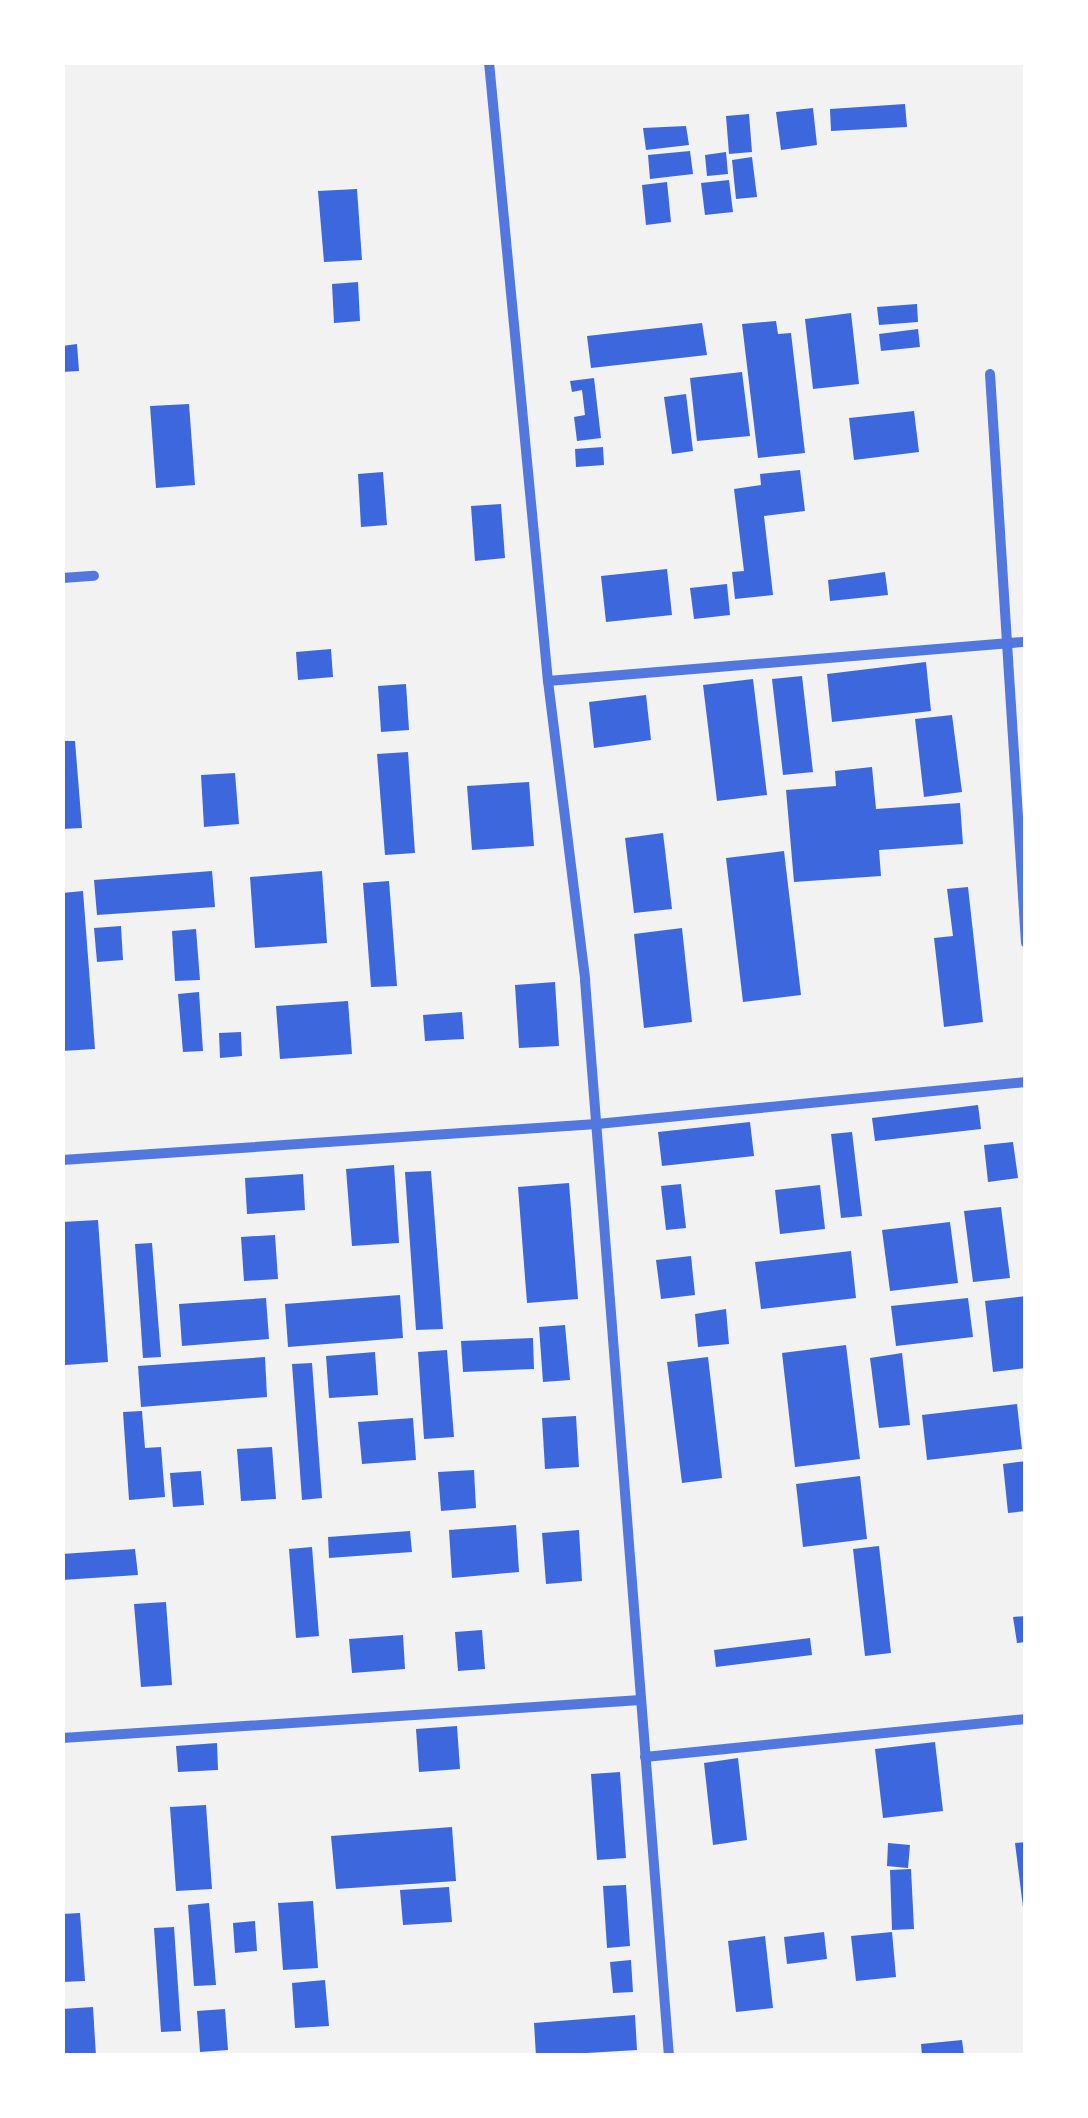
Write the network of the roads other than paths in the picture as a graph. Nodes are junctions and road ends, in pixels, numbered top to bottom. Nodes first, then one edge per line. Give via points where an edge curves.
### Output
1 (489, 62) edge
2 (990, 374) dead end
3 (94, 576) dead end
4 (62, 578) edge
5 (1026, 642) edge
6 (1003, 644) junction
7 (548, 681) junction
8 (1026, 943) edge
9 (1026, 1082) edge
10 (597, 1124) junction
11 (62, 1160) edge
12 (641, 1700) junction
13 (1026, 1719) edge
14 (62, 1738) edge
15 (645, 1758) junction
16 (669, 2056) edge

1 - 7 street
2 - 6 street
3 - 4 street
5 - 6 street
6 - 7 street
6 - 8 street
7 - 10 street
9 - 10 street
10 - 11 street
10 - 12 street
12 - 14 street
12 - 15 street
13 - 15 street
15 - 16 street

